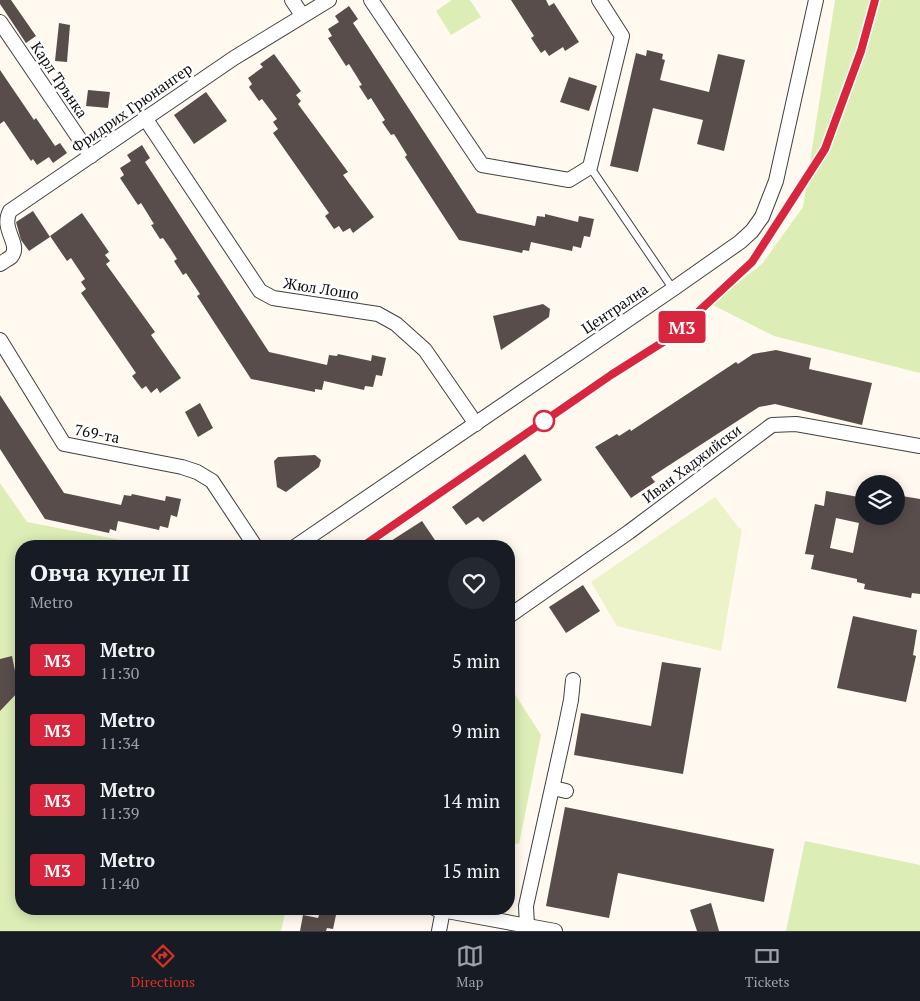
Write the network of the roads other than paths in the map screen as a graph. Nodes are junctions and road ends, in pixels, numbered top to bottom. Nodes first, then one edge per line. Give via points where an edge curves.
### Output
1 (292, 0) edge
2 (329, 0) edge
3 (371, 0) edge
4 (598, 0) edge
5 (816, 0) edge
6 (302, 15) junction
7 (0, 22) edge
8 (145, 118) junction
9 (91, 156) junction
10 (590, 167) junction
11 (0, 264) edge
12 (673, 289) junction
13 (0, 340) edge
14 (476, 424) junction
15 (920, 446) edge
16 (251, 540) edge
17 (305, 540) edge
18 (515, 612) edge
19 (573, 680) dead end
20 (440, 915) edge
21 (467, 915) edge
22 (527, 926) junction
23 (438, 931) edge
24 (555, 931) edge

1 - 6 street
2 - 6 street, Фридрих Грюнангер
3 - 10 street via 482,165 569,180
4 - 10 street via 622,36
5 - 12 street, Централна via 776,181 762,217 740,242
6 - 8 street, Фридрих Грюнангер
7 - 9 street, Карл Трънка
8 - 9 street, Фридрих Грюнангер
8 - 14 street, Жюл Лошо via 260,291 273,298 378,314 396,324 425,350
9 - 11 street, Фридрих Грюнангер via 4,216 3,224 13,248 10,257
10 - 12 lane
12 - 14 street, Централна
13 - 16 street, 769-та via 64,444 197,472 212,481
14 - 17 street, Централна
15 - 18 street, Иван Хаджийски via 796,424 772,425
19 - 22 street via 577,701 559,790 526,906
20 - 23 street
21 - 22 street
22 - 24 street

